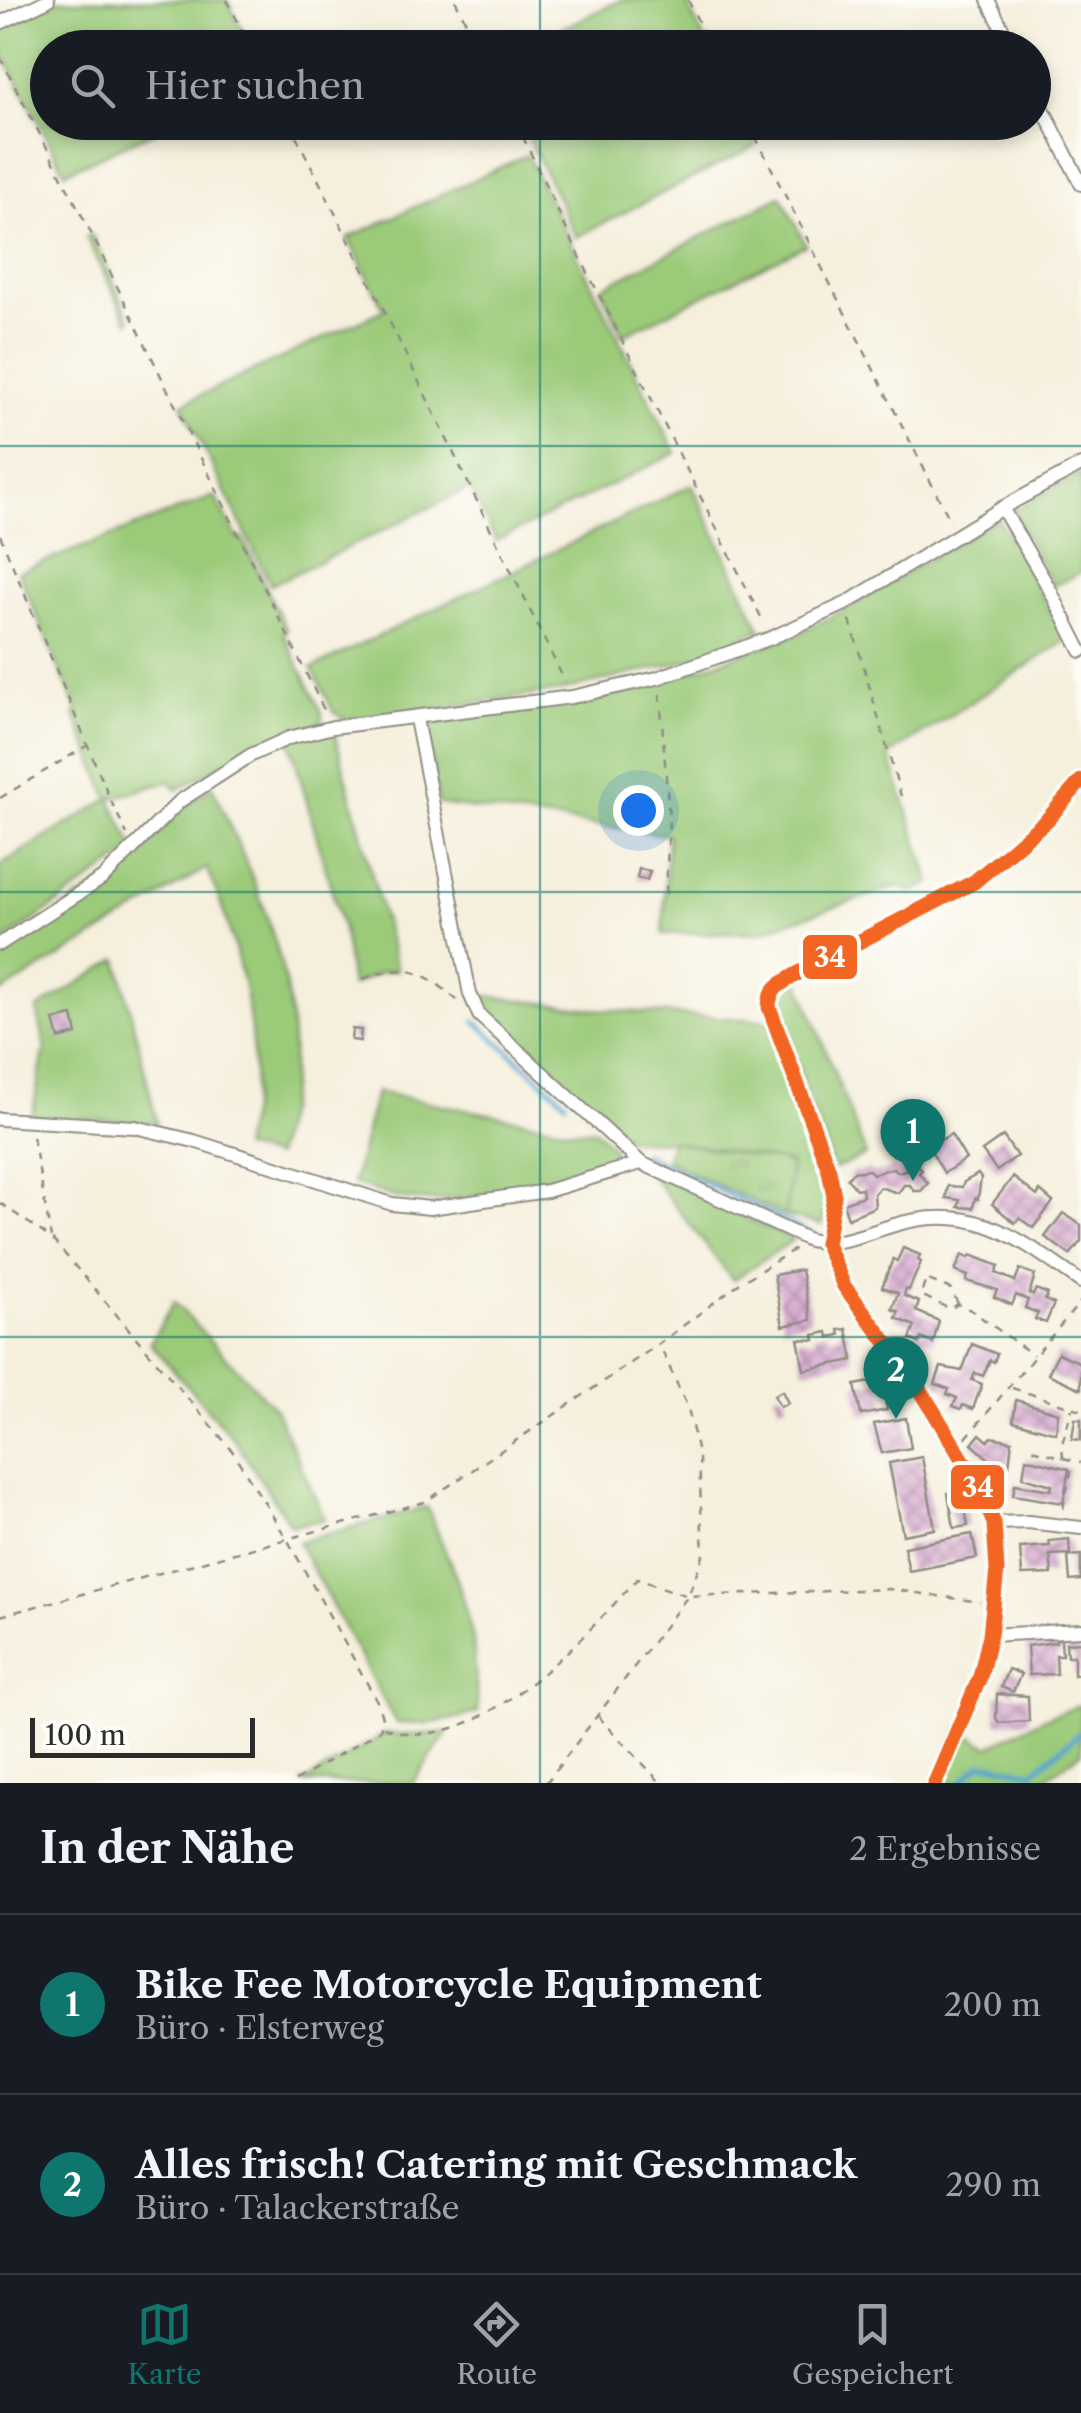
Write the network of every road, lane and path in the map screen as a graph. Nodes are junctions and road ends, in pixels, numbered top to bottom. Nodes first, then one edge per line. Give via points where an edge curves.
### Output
1 (48, 0) edge
2 (227, 0) edge
3 (455, 0) edge
4 (688, 0) edge
5 (988, 0) edge
6 (0, 22) edge
7 (242, 30) edge
8 (470, 30) edge
9 (702, 30) edge
10 (1003, 30) edge
11 (0, 57) edge
12 (30, 115) edge
13 (1051, 124) edge
14 (43, 140) edge
15 (298, 140) edge
16 (524, 140) edge
17 (757, 140) edge
18 (1081, 184) edge
19 (1081, 464) edge
20 (1002, 508) junction
21 (958, 534) junction
22 (0, 535) edge
23 (847, 611) dead end
24 (771, 638) junction
25 (1081, 651) edge
26 (659, 685) dead end
27 (572, 696) junction
28 (416, 719) junction
29 (333, 727) junction
30 (88, 745) junction
31 (1081, 781) edge
32 (901, 796) dead end
33 (0, 798) edge
34 (135, 849) junction
35 (666, 895) dead end
36 (0, 944) edge
37 (363, 979) dead end
38 (480, 1016) junction
39 (0, 1119) edge
40 (30, 1122) junction
41 (642, 1163) junction
42 (0, 1202) edge
43 (52, 1239) junction
44 (809, 1240) junction
45 (826, 1244) junction
46 (1081, 1282) edge
47 (1081, 1301) edge
48 (958, 1304) junction
49 (659, 1344) junction
50 (1034, 1356) junction
51 (1010, 1388) junction
52 (1072, 1408) junction
53 (1081, 1410) edge
54 (1032, 1449) dead end
55 (955, 1451) junction
56 (1063, 1458) junction
57 (1073, 1462) junction
58 (1081, 1464) edge
59 (994, 1523) junction
60 (1060, 1524) junction
61 (1081, 1528) edge
62 (287, 1539) junction
63 (688, 1596) junction
64 (994, 1605) junction
65 (0, 1616) edge
66 (1081, 1630) edge
67 (990, 1635) junction
68 (597, 1715) junction
69 (382, 1726) junction
70 (292, 1783) edge
71 (546, 1783) edge
72 (662, 1783) edge
73 (934, 1783) edge

1 - 6 street
2 - 7 path
3 - 8 path
4 - 9 path
5 - 10 street
11 - 12 path
13 - 18 street
14 - 29 path
15 - 27 path
16 - 24 path
17 - 21 path
19 - 20 street
20 - 21 street
20 - 25 street
21 - 24 street via 845,604
22 - 30 path
23 - 32 path
24 - 27 street via 657,678
26 - 35 path
27 - 28 street
28 - 29 street
28 - 38 street via 470,994
29 - 34 street via 252,755 180,801
30 - 33 path
30 - 34 path
31 - 45 street via 1048,820 974,882 774,988 769,1007 830,1170 834,1196
34 - 36 street via 103,878
37 - 38 path via 397,970 424,974
38 - 41 street
39 - 40 street
40 - 41 street via 136,1127 392,1204 430,1208 548,1191
40 - 43 path
41 - 44 street
42 - 43 path
43 - 62 path via 231,1449
44 - 45 street
44 - 49 path
45 - 46 street via 946,1216 1008,1231
45 - 55 street via 844,1286 912,1376
47 - 50 path
48 - 48 path via 950,1309 922,1296 926,1279 951,1290
48 - 50 path
49 - 62 path via 425,1502
49 - 63 path via 688,1408 699,1458 704,1556
50 - 51 path
51 - 52 path
51 - 55 path
52 - 53 path
52 - 56 path
54 - 56 path
55 - 59 street
56 - 57 path
57 - 58 path
57 - 60 path
59 - 60 street
59 - 64 street
60 - 61 street
62 - 65 path
62 - 69 path via 377,1701
63 - 64 path via 889,1589
63 - 68 path
63 - 69 path via 638,1579 568,1655 490,1712 451,1728
64 - 67 street
66 - 67 street
67 - 73 street via 980,1678
68 - 71 path
68 - 72 path
69 - 70 path

